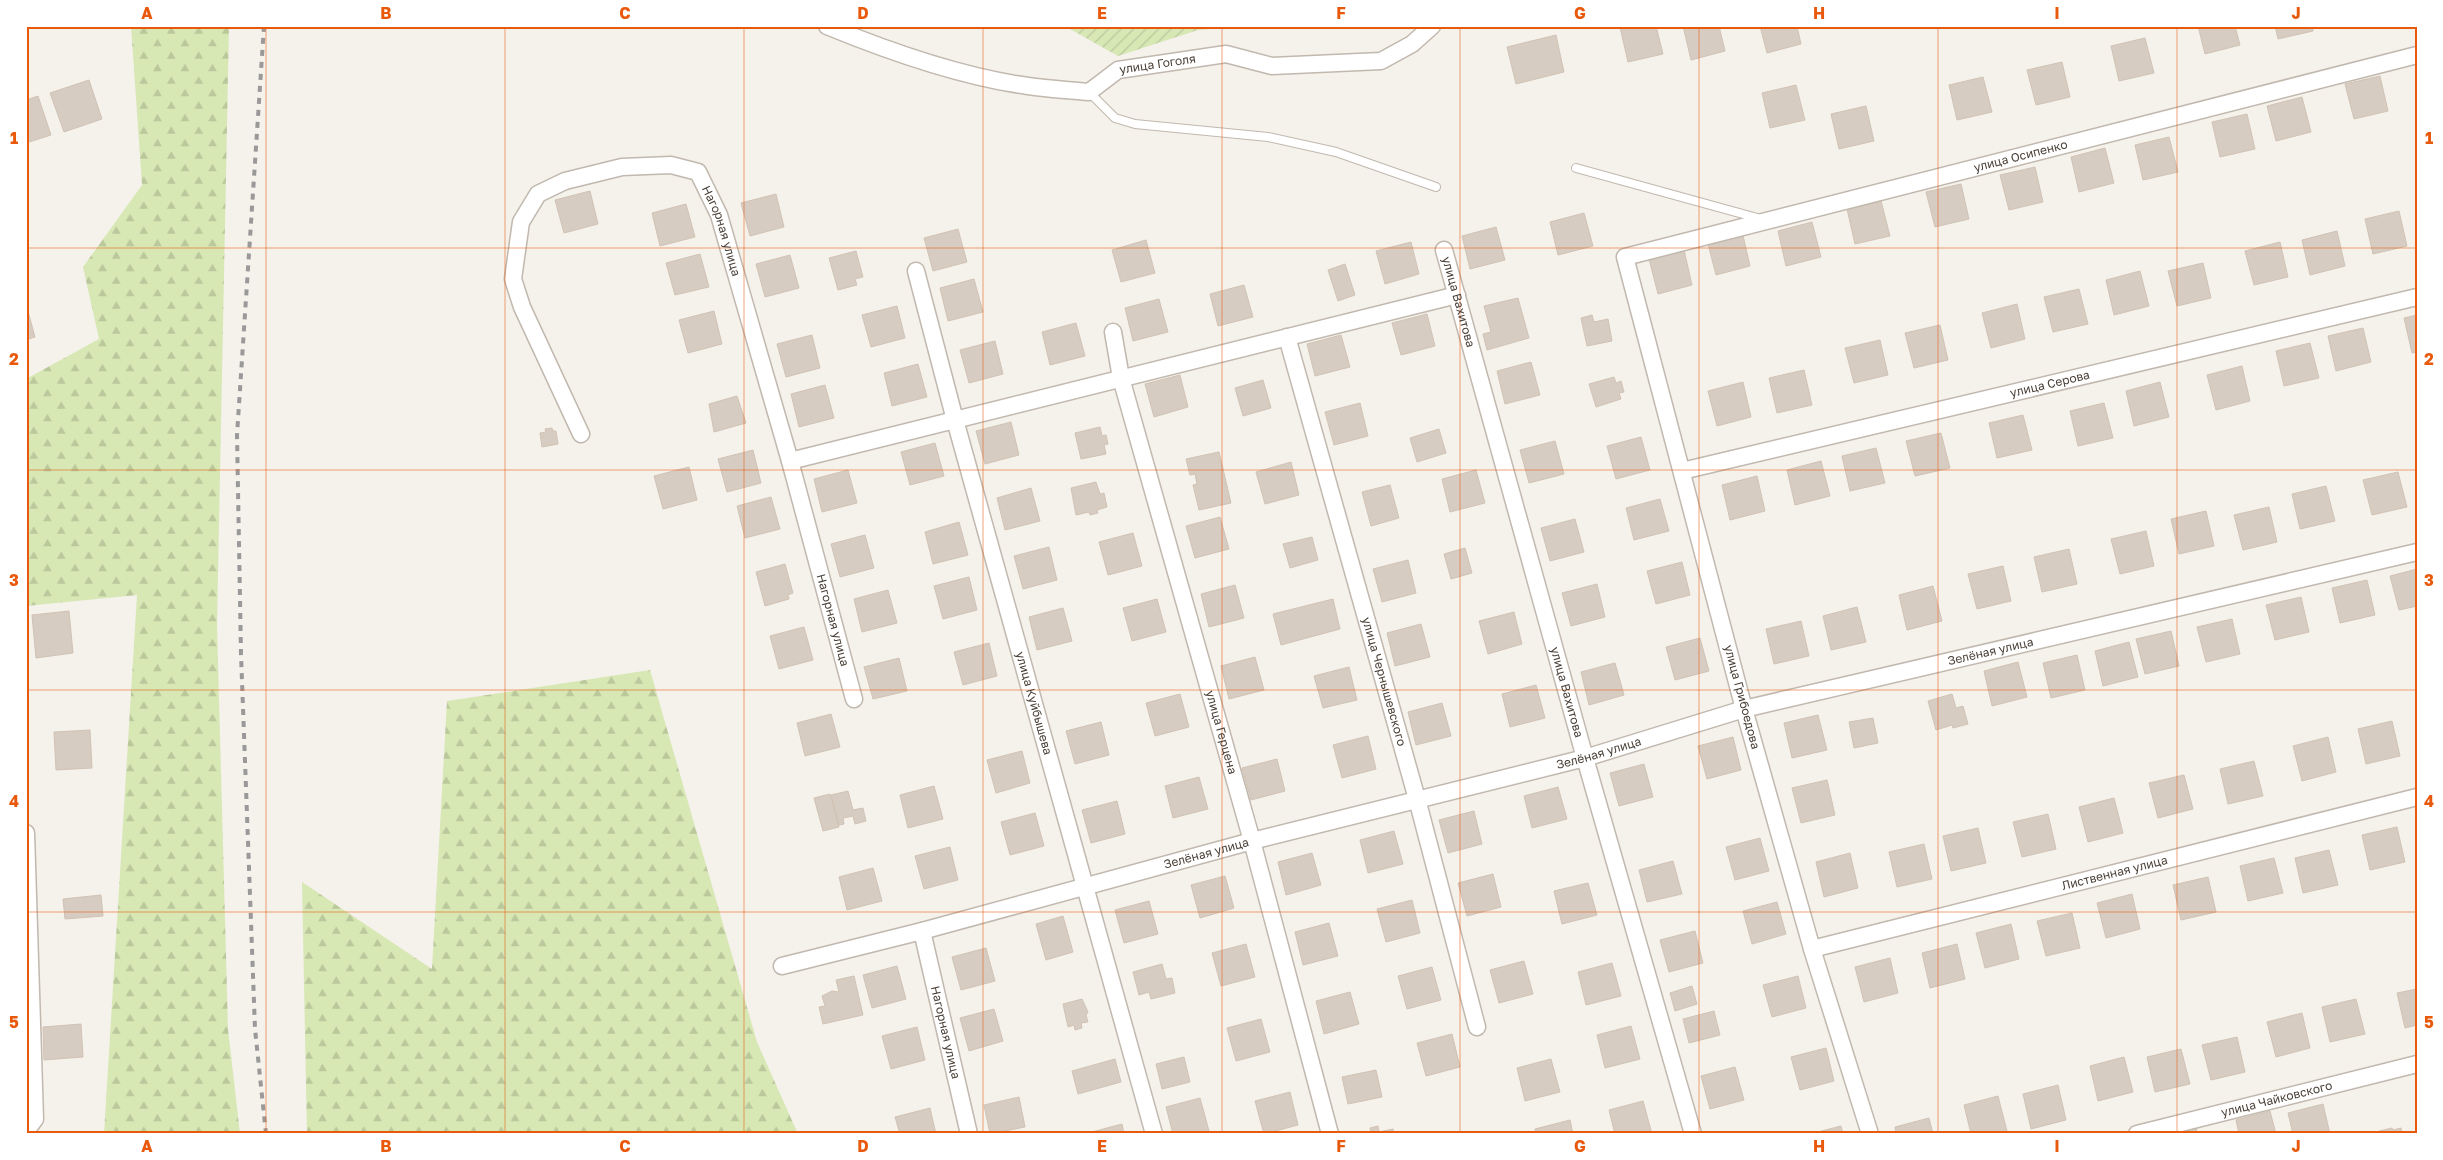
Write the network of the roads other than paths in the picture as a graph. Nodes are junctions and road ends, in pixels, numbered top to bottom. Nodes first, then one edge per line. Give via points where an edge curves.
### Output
1 (827, 26) edge
2 (1432, 26) edge
3 (2417, 55) edge
4 (1089, 92) junction
5 (1576, 168) dead end
6 (1436, 187) dead end
7 (1765, 220) junction
8 (1444, 250) dead end
9 (1625, 257) joint
10 (916, 271) dead end
11 (1457, 295) junction
12 (2417, 296) edge
13 (1113, 332) dead end
14 (1286, 337) junction
15 (1121, 378) junction
16 (955, 420) junction
17 (582, 434) dead end
18 (790, 461) junction
19 (1682, 471) junction
20 (2417, 552) edge
21 (854, 699) dead end
22 (1744, 709) junction
23 (1585, 758) junction
24 (2417, 797) edge
25 (1417, 799) junction
26 (26, 833) edge
27 (1252, 841) junction
28 (1084, 887) junction
29 (922, 931) junction
30 (1812, 949) junction
31 (782, 966) dead end
32 (1477, 1027) dead end
33 (2417, 1064) edge
34 (31, 1125) edge
35 (969, 1134) edge
36 (1154, 1134) edge
37 (1330, 1134) edge
38 (1693, 1134) edge
39 (1870, 1134) edge
40 (2137, 1134) edge

1 - 4 street via 873,45 973,74 1027,86
2 - 4 street, улица Гоголя via 1412,44 1381,61 1272,66 1226,54 1118,70
3 - 7 street, улица Осипенко
4 - 6 lane via 1115,118 1135,124 1268,137 1336,152
5 - 7 lane
7 - 9 street, улица Осипенко
8 - 11 street, улица Вахитова
9 - 19 street, улица Грибоедова
10 - 16 street, улица Куйбышева
11 - 14 street
11 - 23 street, улица Вахитова
12 - 19 street, улица Серова
13 - 15 street, улица Герцена
14 - 15 street
14 - 25 street, улица Чернышевского
15 - 16 street
15 - 27 street, улица Герцена
16 - 18 street
16 - 28 street, улица Куйбышева
17 - 18 street, Нагорная улица via 522,307 513,279 521,222 538,194 565,181 622,167 671,165 698,172 719,215
18 - 21 street, Нагорная улица
19 - 22 street, улица Грибоедова
20 - 22 street, Зелёная улица
22 - 23 street, Зелёная улица
22 - 30 street, улица Грибоедова
23 - 25 street, Зелёная улица
23 - 38 street, улица Вахитова
24 - 30 street, Лиственная улица
25 - 27 street, Зелёная улица
25 - 32 street, улица Чернышевского
26 - 34 street
27 - 28 street, Зелёная улица
27 - 37 street, улица Герцена
28 - 29 street, Зелёная улица
28 - 36 street, улица Куйбышева
29 - 31 street, Зелёная улица
29 - 35 street, Нагорная улица
30 - 39 street, улица Грибоедова
33 - 40 street, улица Чайковского

